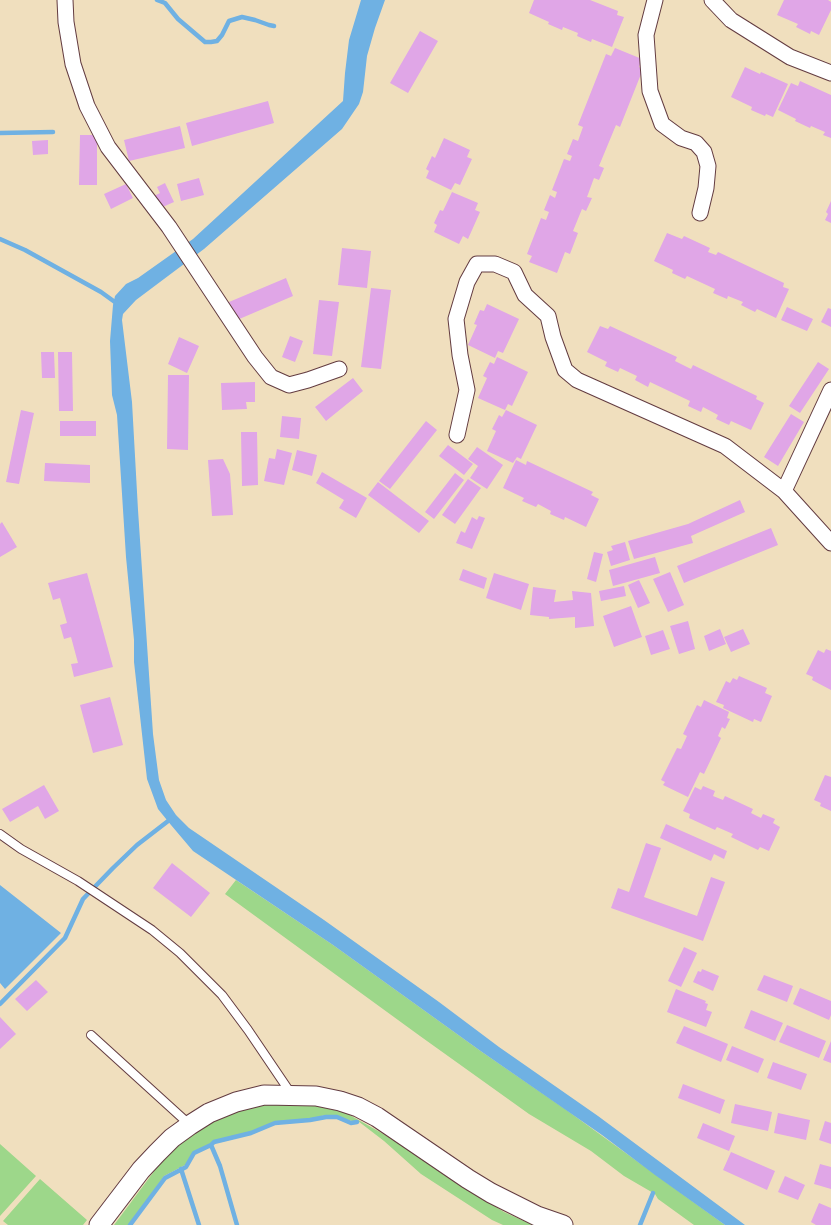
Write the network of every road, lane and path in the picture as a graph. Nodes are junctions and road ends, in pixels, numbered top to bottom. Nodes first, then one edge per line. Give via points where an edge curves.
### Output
1 (65, 0) edge
2 (655, 0) edge
3 (712, 0) edge
4 (831, 73) edge
5 (700, 213) dead end
6 (339, 369) dead end
7 (831, 390) edge
8 (458, 435) dead end
9 (784, 491) junction
10 (831, 543) edge
11 (0, 834) edge
12 (90, 1035) dead end
13 (292, 1095) junction
14 (190, 1125) junction
15 (100, 1225) edge
16 (563, 1225) edge

1 - 6 street via 73,64 87,106 108,147 169,227 255,357 272,377 289,385
2 - 5 street via 646,35 650,91 662,124 681,138 696,143 704,152 708,166
3 - 4 street via 731,20 790,57
7 - 9 street
8 - 9 street via 467,390 456,319 467,282 477,264 495,264 514,272 524,295 548,316 565,370 577,380 726,446
9 - 10 street
11 - 13 lane via 21,850 78,881 152,930 180,953 222,995
12 - 14 lane
13 - 14 street via 264,1095 236,1102 209,1113
13 - 16 street via 316,1096 358,1107 377,1117 485,1190 537,1216
14 - 15 street via 156,1153

